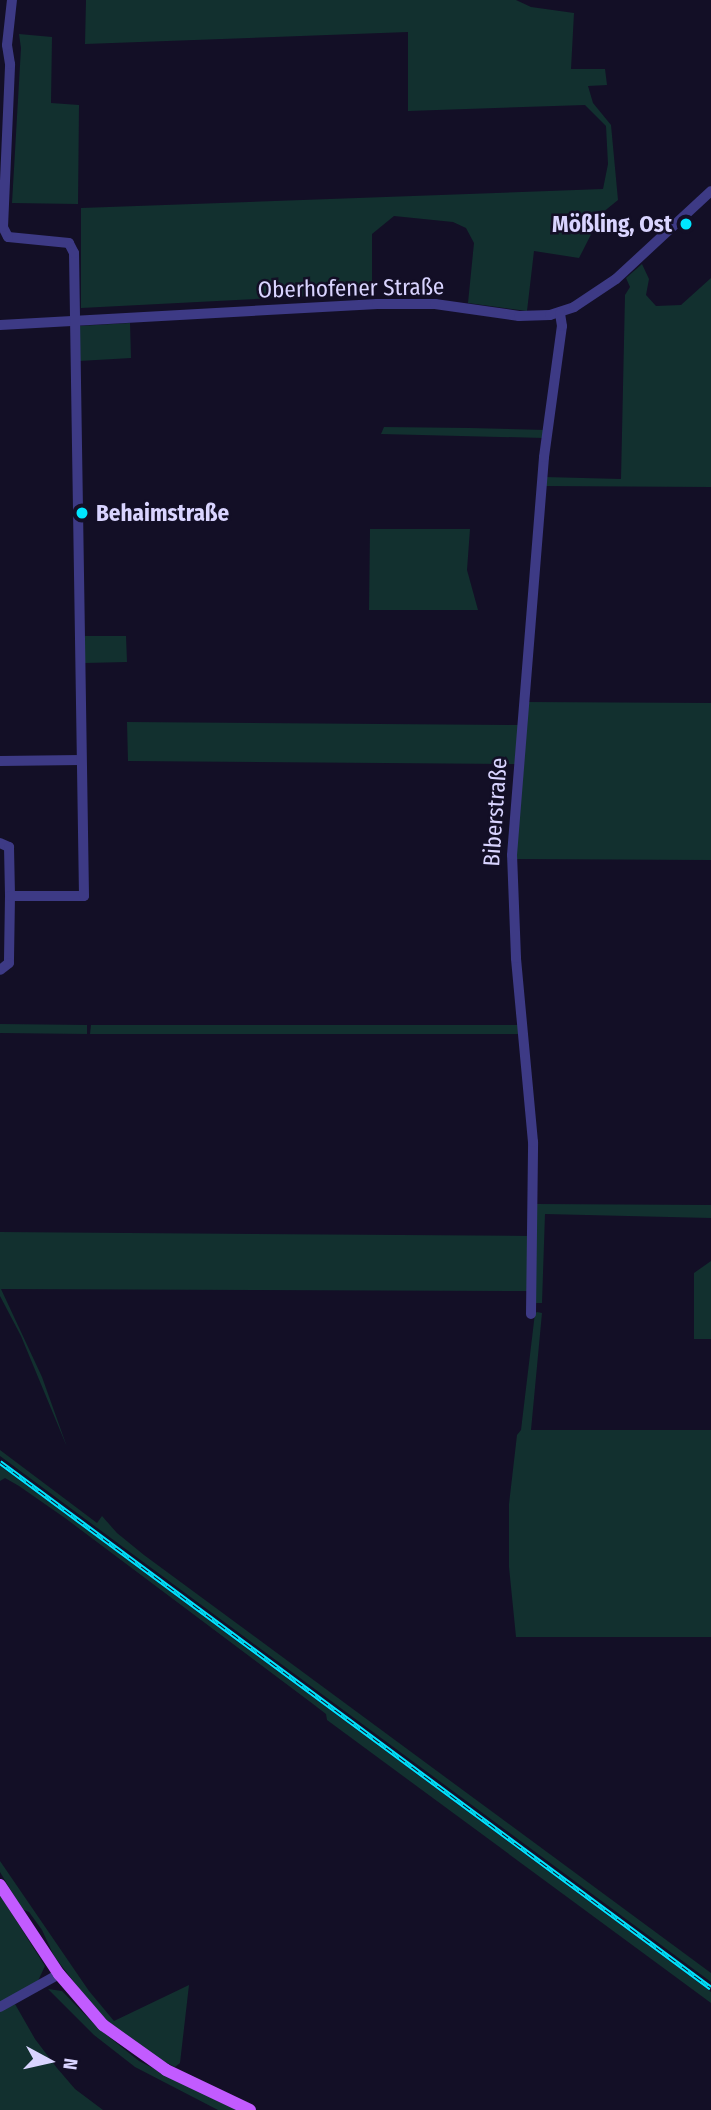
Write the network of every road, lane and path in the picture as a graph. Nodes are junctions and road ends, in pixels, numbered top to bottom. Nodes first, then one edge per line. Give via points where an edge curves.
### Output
1 (12, 0) edge
2 (711, 191) edge
3 (698, 202) junction
4 (711, 208) edge
5 (560, 313) junction
6 (73, 321) junction
7 (0, 325) edge
8 (81, 760) junction
9 (0, 761) edge
10 (0, 843) edge
11 (10, 896) junction
12 (0, 970) edge
13 (531, 1314) dead end
14 (0, 1885) edge
15 (59, 1974) junction
16 (0, 2007) edge
17 (250, 2110) edge

1 - 6 street via 14,44 3,227 8,237 73,246
2 - 3 street, Oberhofener Straße
3 - 4 street
3 - 5 street, Oberhofener Straße via 616,279
5 - 6 street, Oberhofener Straße via 530,317 435,304 390,304
5 - 13 street, Biberstraße via 512,855 516,958 533,1142
6 - 7 street, Oberhofener Straße
6 - 8 street
8 - 9 street
8 - 11 street via 84,896
10 - 11 street via 9,847
11 - 12 street via 9,963
14 - 15 main road
15 - 16 street
15 - 17 main road via 86,2008 142,2056

